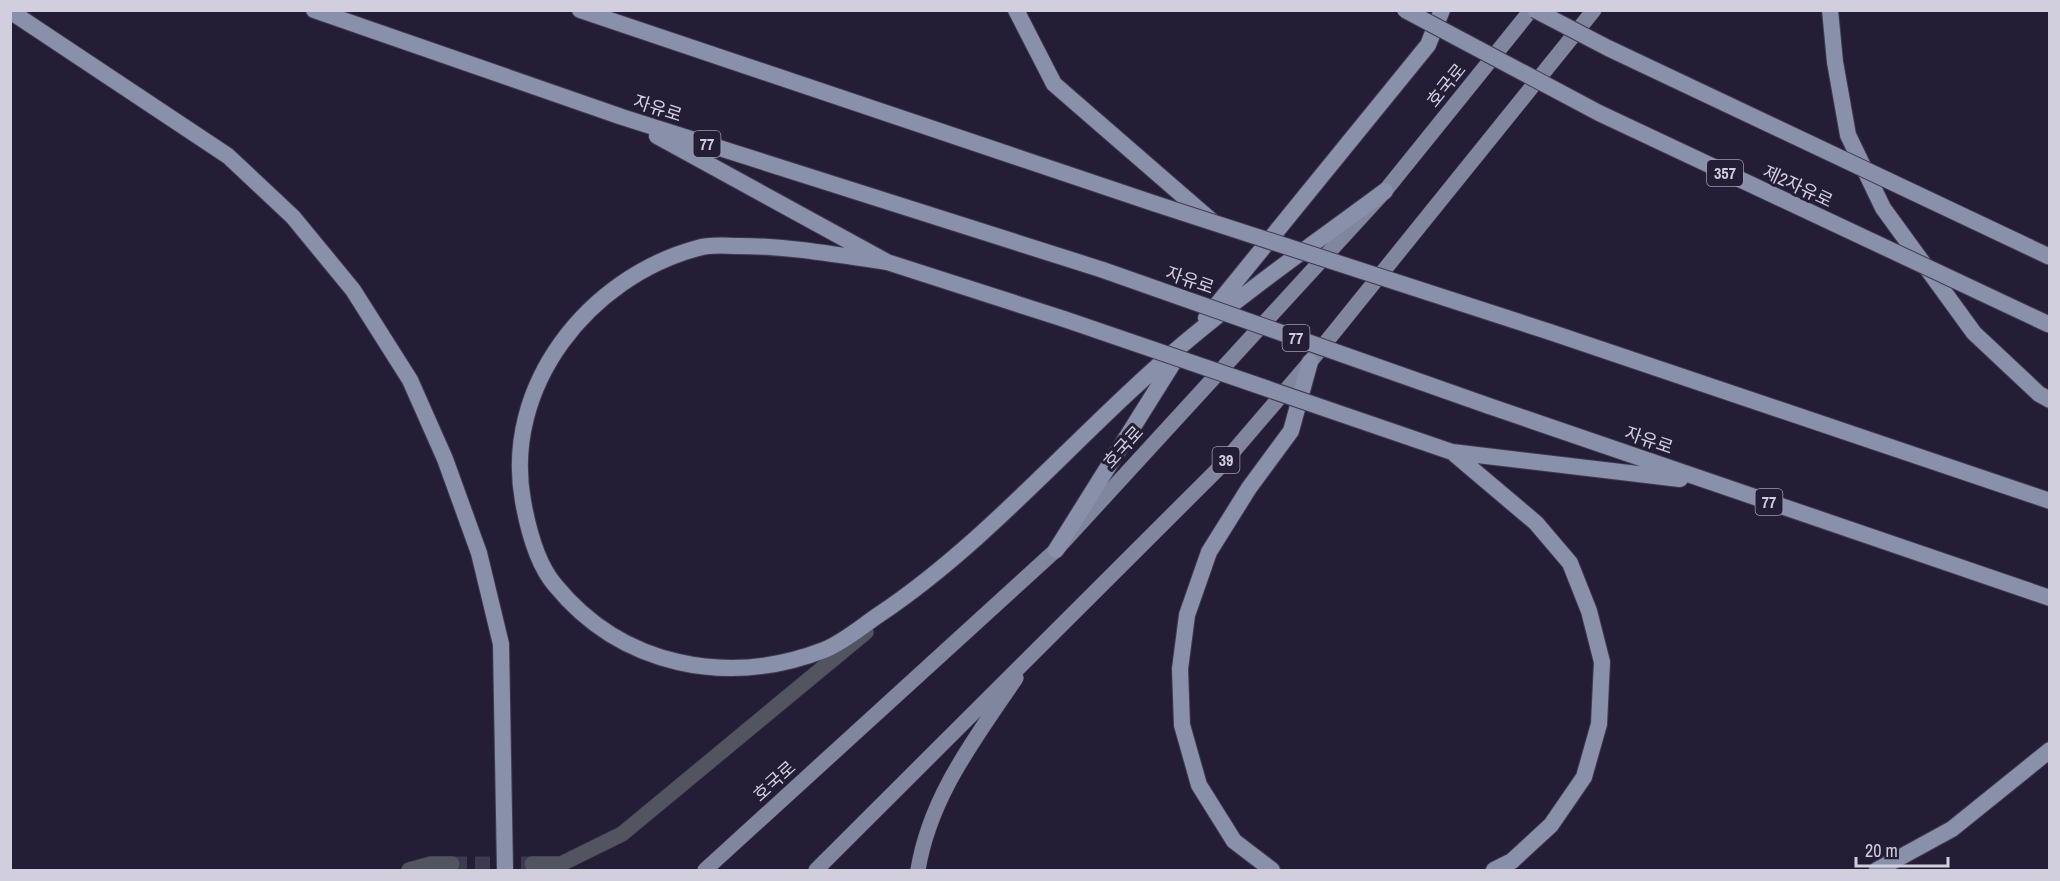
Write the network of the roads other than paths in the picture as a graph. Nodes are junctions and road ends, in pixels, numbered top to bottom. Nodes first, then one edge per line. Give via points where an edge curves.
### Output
1 (314, 10) edge
2 (580, 10) edge
3 (1016, 10) edge
4 (1405, 10) edge
5 (1442, 10) edge
6 (1533, 10) edge
7 (1594, 10) edge
8 (1830, 10) edge
9 (10, 11) edge
10 (622, 117) junction
11 (1385, 191) junction
12 (1213, 222) junction
13 (2049, 257) edge
14 (887, 262) junction
15 (2049, 325) edge
16 (1187, 340) junction
17 (1310, 362) junction
18 (2049, 400) edge
19 (1452, 452) junction
20 (1712, 482) junction
21 (2049, 501) edge
22 (1056, 550) junction
23 (922, 586) junction
24 (2049, 598) edge
25 (1037, 647) junction
26 (2049, 750) edge
27 (452, 864) dead end
28 (532, 864) dead end
29 (409, 870) edge
30 (505, 870) edge
31 (705, 870) edge
32 (816, 870) edge
33 (918, 870) edge
34 (1272, 870) edge
35 (1494, 870) edge
36 (1877, 870) edge

1 - 10 highway, 자유로 / 77
2 - 12 highway, bridge
3 - 12 highway via 1054,84
4 - 15 highway, 제2자유로 / 357, bridge via 1599,113
5 - 16 highway via 1428,45
6 - 11 main road, 호국로
6 - 13 highway, bridge
7 - 17 main road, 39
8 - 18 highway via 1848,135 1883,208 1974,333
9 - 30 highway via 228,156 293,217 353,290 410,380 445,459 479,553 501,644
10 - 14 highway
10 - 20 highway, 자유로 / 77, bridge via 1103,270
11 - 16 highway
11 - 22 main road, 호국로
12 - 21 highway, bridge
14 - 19 highway, bridge
14 - 23 highway via 779,246 702,246 645,268 602,298 572,328 541,371 526,415 519,458 523,501 536,549 553,583 592,622 653,656 703,668 769,666 827,649
16 - 22 highway
16 - 23 highway
17 - 25 main road, 39 via 1220,467
17 - 34 highway via 1291,431 1209,552 1187,615 1179,669 1182,726 1199,785 1234,841
19 - 20 highway
19 - 35 highway via 1536,523 1570,563 1589,611 1602,662 1599,724 1584,777 1551,825 1512,861
20 - 24 highway, 자유로 / 77
22 - 31 main road, 호국로
23 - 28 street via 622,834 561,864
25 - 32 main road, 39
25 - 33 main road via 951,773 922,844
26 - 36 highway via 1952,829
27 - 29 street

